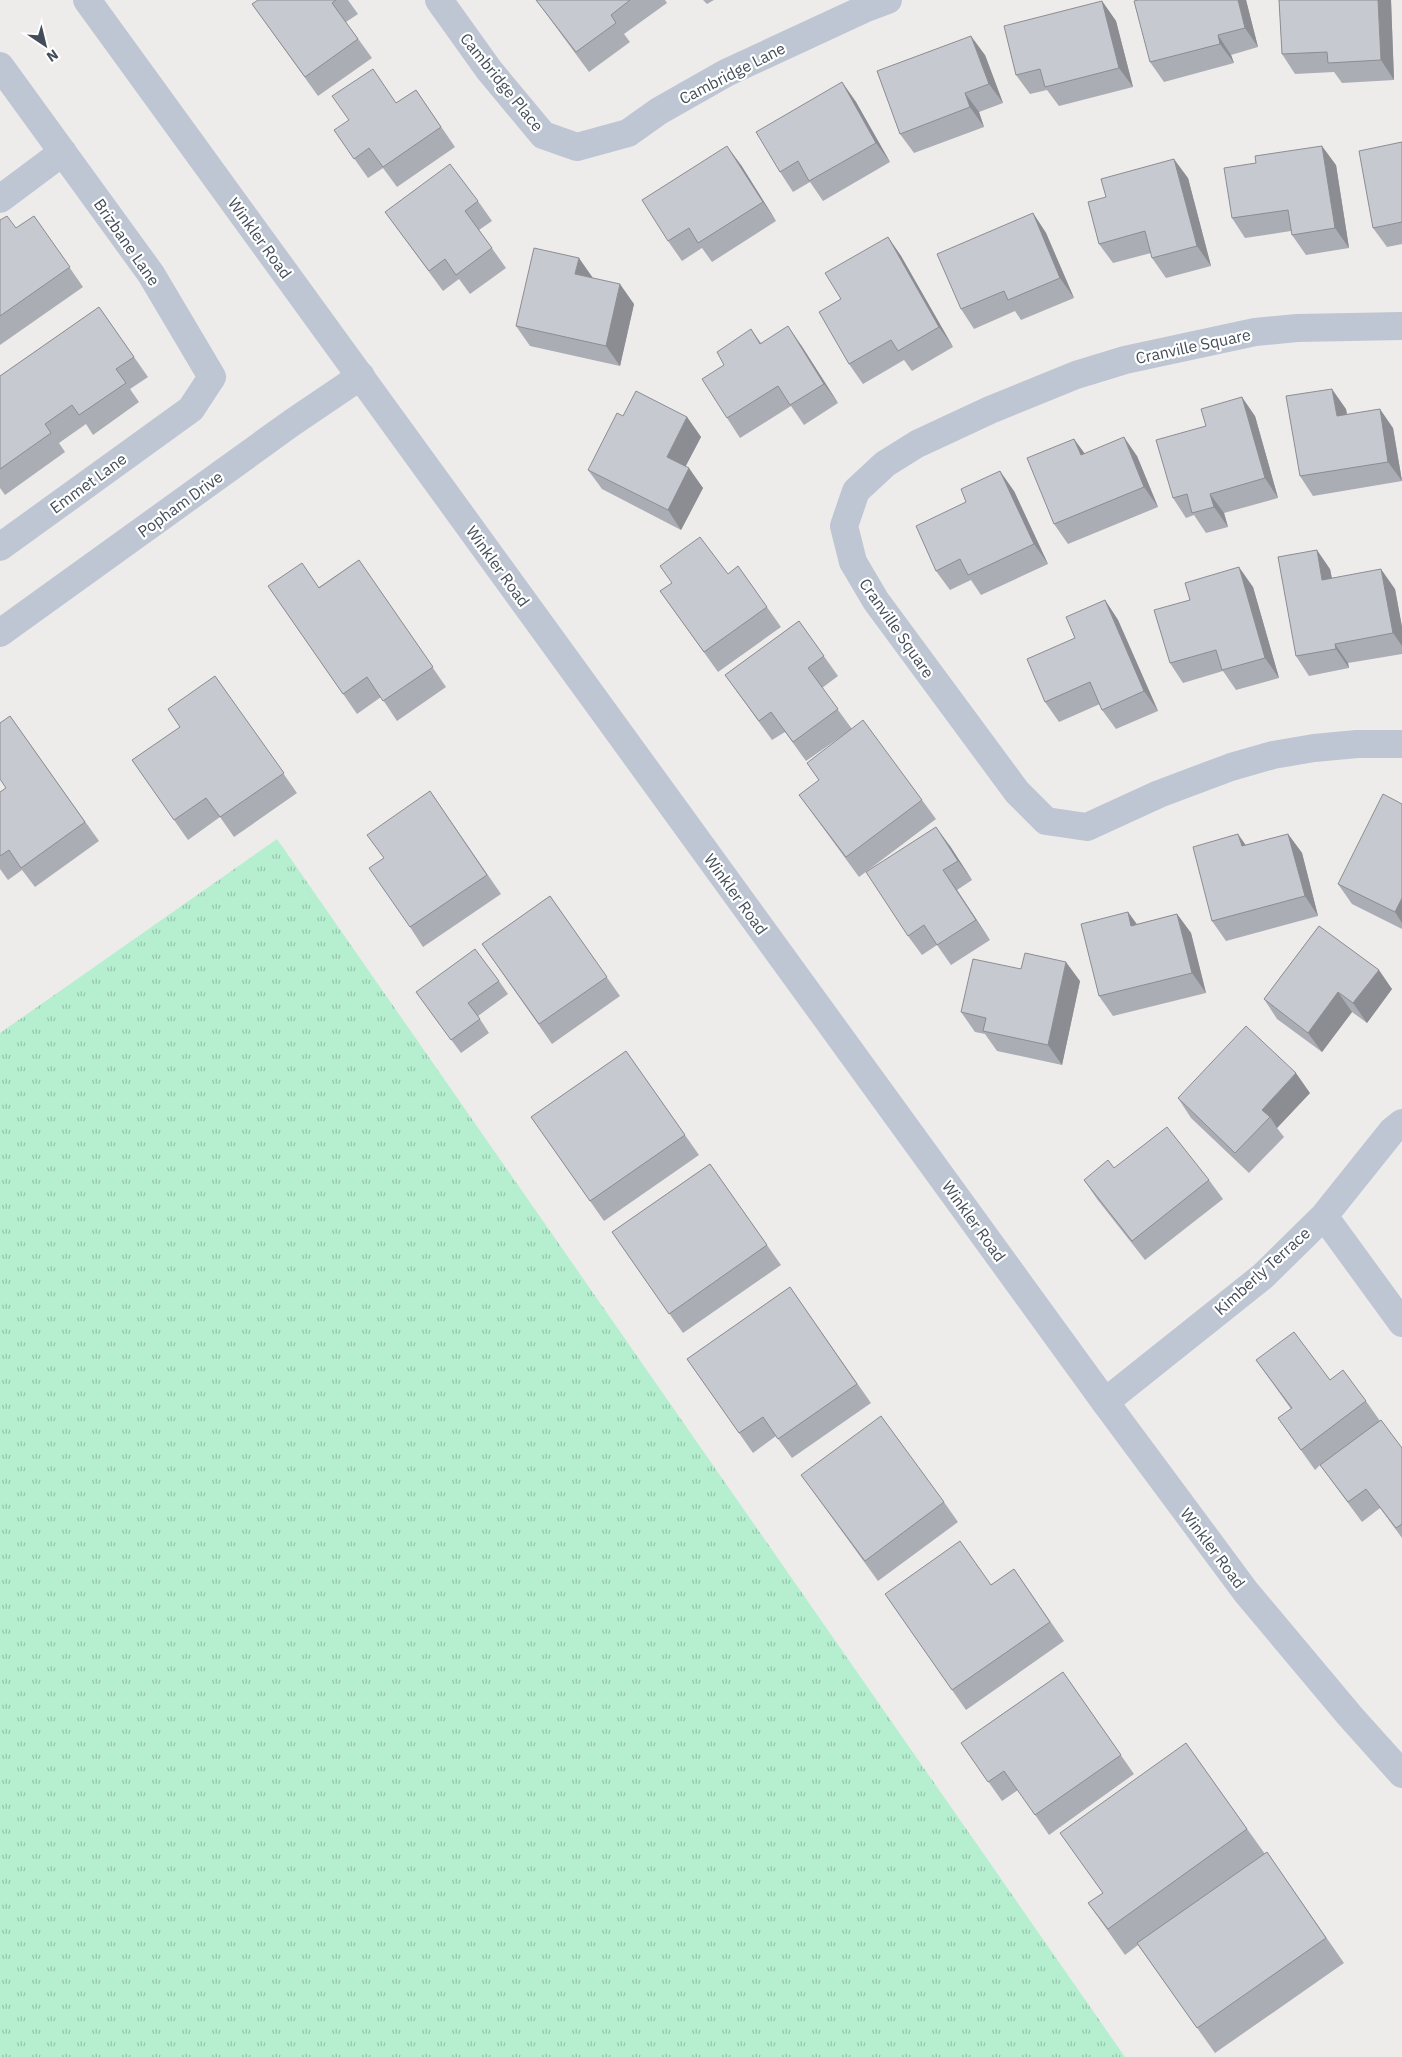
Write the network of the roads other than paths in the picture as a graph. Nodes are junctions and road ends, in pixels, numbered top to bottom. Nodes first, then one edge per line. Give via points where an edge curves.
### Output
1 (87, 0) edge
2 (439, 0) edge
3 (888, 0) edge
4 (0, 66) edge
5 (577, 147) joint
6 (64, 152) junction
7 (0, 199) edge
8 (1402, 326) edge
9 (361, 376) junction
10 (176, 420) joint
11 (0, 547) edge
12 (0, 632) edge
13 (1402, 744) edge
14 (1402, 1123) edge
15 (1324, 1216) junction
16 (1402, 1323) edge
17 (1105, 1402) junction
18 (1402, 1774) edge

1 - 9 street, Winkler Road
2 - 5 street, Cambridge Place via 489,70 543,135
3 - 5 street, Cambridge Lane via 726,73 628,133
4 - 6 street, Brizbane Lane
6 - 7 street
6 - 10 street, Brizbane Lane via 151,274 212,377 191,409
8 - 13 street, Cranville Square via 1255,332 1125,360 1076,376 990,410 918,444 885,464 856,491 844,526 853,562 876,601 1017,792 1046,821 1087,827 1159,794 1231,767 1273,756 1314,748
9 - 12 street, Popham Drive
9 - 17 street, Winkler Road
10 - 11 street, Emmet Lane
14 - 15 street, Kimberly Terrace via 1392,1131
15 - 16 street
15 - 17 street, Kimberly Terrace via 1263,1276
17 - 18 street, Winkler Road via 1246,1592

